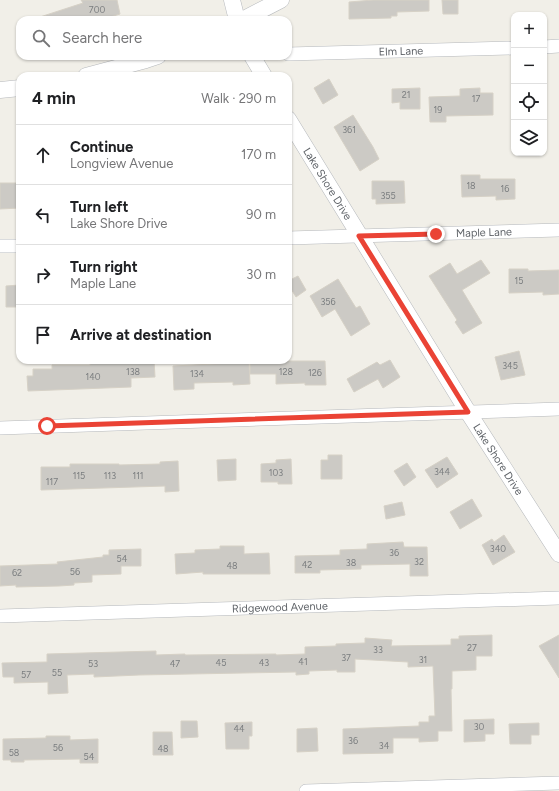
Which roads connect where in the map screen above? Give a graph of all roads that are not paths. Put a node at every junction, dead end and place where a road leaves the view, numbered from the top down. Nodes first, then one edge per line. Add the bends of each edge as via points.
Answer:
1 (232, 0) edge
2 (282, 0) edge
3 (236, 16) edge
4 (250, 16) edge
5 (559, 46) edge
6 (547, 47) edge
7 (511, 48) edge
8 (292, 54) edge
9 (146, 60) edge
10 (254, 60) edge
11 (101, 72) edge
12 (262, 72) edge
13 (16, 88) edge
14 (0, 90) edge
15 (292, 126) edge
16 (559, 230) edge
17 (359, 236) junction
18 (292, 238) edge
19 (0, 246) edge
20 (16, 246) edge
21 (559, 409) edge
22 (468, 412) junction
23 (0, 428) edge
24 (559, 554) edge
25 (559, 598) edge
26 (0, 616) edge
27 (559, 783) edge
28 (306, 791) edge

1 - 3 street
2 - 4 street
5 - 6 street
7 - 8 street, Elm Lane
9 - 11 street
10 - 12 street
13 - 14 street
15 - 17 street, Lake Shore Drive
16 - 17 street, Maple Lane
17 - 18 street, Maple Lane
17 - 22 street, Lake Shore Drive
19 - 20 street
21 - 22 street
22 - 23 street
22 - 24 street, Lake Shore Drive
25 - 26 street, Ridgewood Avenue
27 - 28 street

